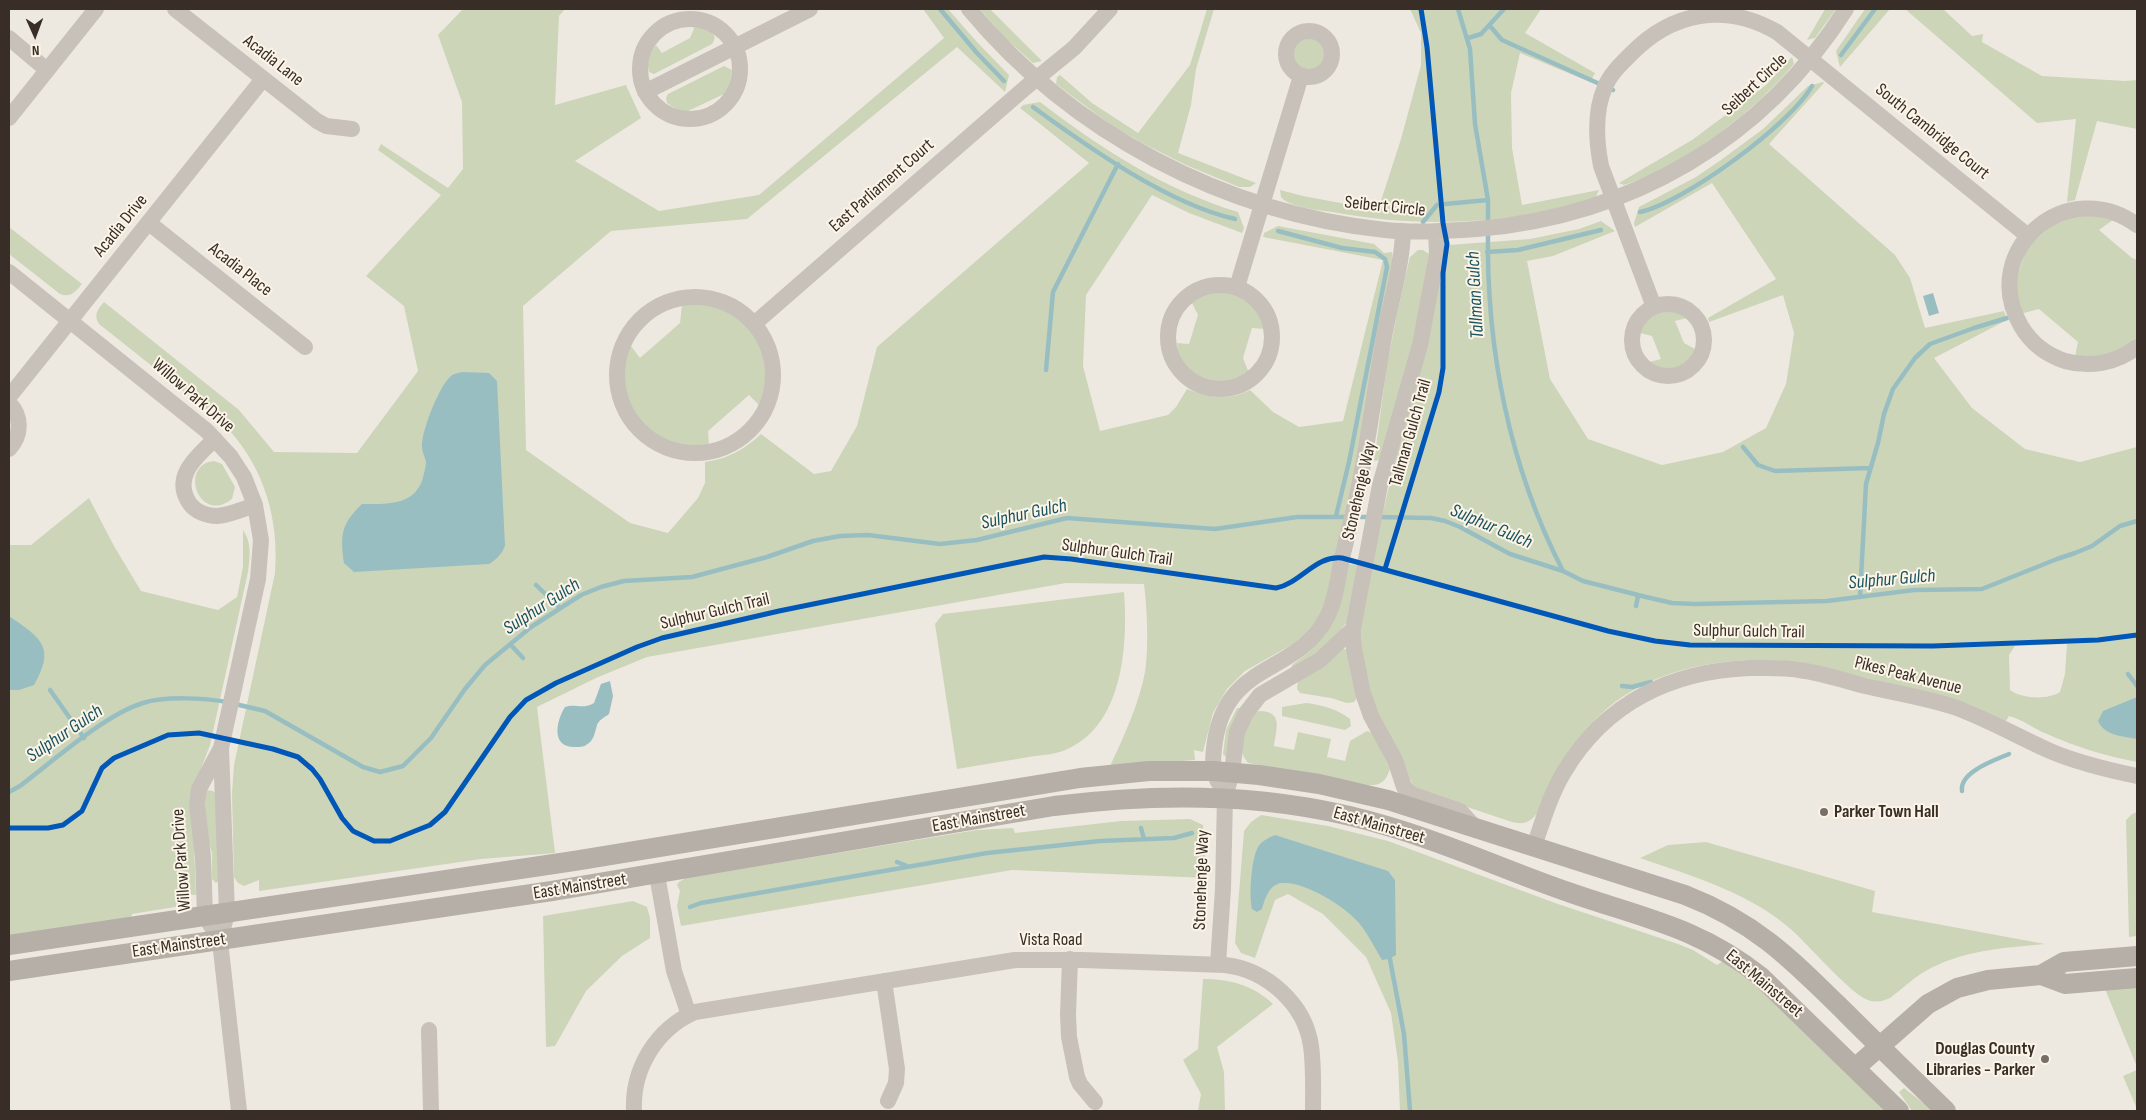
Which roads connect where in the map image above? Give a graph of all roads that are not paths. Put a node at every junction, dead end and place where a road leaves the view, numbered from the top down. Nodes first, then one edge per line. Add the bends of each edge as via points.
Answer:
1 (96, 9) edge
2 (175, 9) edge
3 (810, 9) edge
4 (969, 9) edge
5 (1110, 9) edge
6 (1846, 9) edge
7 (9, 38) edge
8 (735, 47) junction
9 (1811, 58) junction
10 (47, 70) junction
11 (1302, 76) dead end
12 (263, 79) junction
13 (1037, 79) junction
14 (645, 92) junction
15 (9, 118) edge
16 (352, 129) dead end
17 (1614, 200) junction
18 (1262, 204) junction
19 (149, 223) junction
20 (2137, 225) edge
21 (1403, 231) junction
22 (1436, 232) junction
23 (2028, 236) junction
24 (9, 272) edge
25 (1237, 287) junction
26 (1654, 307) junction
27 (70, 321) junction
28 (754, 324) junction
29 (305, 347) dead end
30 (2137, 347) edge
31 (9, 397) edge
32 (9, 403) edge
33 (215, 439) junction
34 (9, 449) edge
35 (254, 505) junction
36 (1353, 629) junction
37 (221, 748) junction
38 (1222, 772) junction
39 (2137, 776) edge
40 (1225, 797) junction
41 (1474, 826) junction
42 (1534, 846) junction
43 (657, 874) junction
44 (227, 913) junction
45 (205, 916) junction
46 (220, 941) junction
47 (9, 945) edge
48 (2137, 956) edge
49 (1070, 959) junction
50 (1218, 964) junction
51 (9, 971) edge
52 (2041, 975) junction
53 (2137, 978) edge
54 (884, 981) junction
55 (689, 1015) junction
56 (429, 1030) dead end
57 (1880, 1046) junction
58 (1855, 1068) junction
59 (888, 1101) dead end
60 (1095, 1102) dead end
61 (239, 1111) edge
62 (431, 1111) edge
63 (634, 1111) edge
64 (1314, 1111) edge
65 (1899, 1111) edge
66 (1946, 1111) edge

1 - 10 street
2 - 12 street, Acadia Lane
3 - 8 street
4 - 13 street, Seibert Circle
5 - 13 street, East Parliament Court via 1084,39
6 - 9 street, Seibert Circle
7 - 10 street
8 - 14 street
8 - 14 street via 740,67 737,87 726,104 708,116 688,119 672,116 659,108
8 - 14 street via 722,30 703,21 682,20 663,27 643,51 640,72
9 - 17 street, Seibert Circle via 1765,106 1727,137 1668,174
9 - 17 street, South Cambridge Court via 1770,27 1730,16 1682,19 1650,36 1614,73 1600,100 1598,153
9 - 23 street, South Cambridge Court
10 - 15 street
11 - 18 street
12 - 16 street, Acadia Lane via 317,121 335,128
12 - 19 street, Acadia Drive
13 - 18 street, Seibert Circle via 1093,122 1154,159
13 - 28 street, East Parliament Court
17 - 22 street, Seibert Circle via 1567,215 1508,226
17 - 26 street, South Cambridge Court
18 - 21 street, Seibert Circle via 1336,223
18 - 25 street
19 - 27 street, Acadia Drive
19 - 29 street, Acadia Place
20 - 23 street via 2113,212 2085,208 2049,218
21 - 22 street, Seibert Circle
21 - 38 street, Stonehenge Way via 1360,483 1332,606 1316,634 1296,652 1244,684 1228,703 1217,729
22 - 36 street, Stonehenge Way via 1436,259 1420,345 1380,485
23 - 30 street via 2014,262 2010,291 2017,320 2035,344 2060,359 2089,364 2118,358
24 - 27 street, Willow Park Drive
25 - 25 street via 1219,285 1193,292 1179,305 1170,321 1168,339 1176,365 1205,387 1223,389 1240,385 1262,369 1270,353 1272,326 1265,309 1253,296
26 - 26 street via 1643,313 1633,330 1635,354 1642,365 1653,372 1671,376 1684,372 1694,365 1703,348 1700,322 1680,306
27 - 31 street, Acadia Drive
27 - 33 street, Willow Park Drive
28 - 28 street via 733,307 699,298 664,304 642,318 626,340 617,365 618,392 634,424 656,443 683,452 711,452 745,435 768,404 773,376 768,348
32 - 34 street via 19,424
33 - 35 street, Willow Park Drive via 238,467
33 - 35 street via 193,461 185,475 183,488 190,503 201,513 218,516
35 - 37 street, Willow Park Drive via 261,563
36 - 38 street, Stonehenge Way via 1320,660 1254,702 1237,732
36 - 41 street via 1363,694 1395,760 1404,787 1411,794 1460,811
37 - 44 street, Willow Park Drive
37 - 45 street, Willow Park Drive via 198,795
38 - 40 street, Stonehenge Way
38 - 41 main road, East Mainstreet via 1291,779 1346,790
38 - 44 main road, East Mainstreet via 1149,771 1080,778 583,860
39 - 42 street, Pikes Peak Avenue via 2053,752 1955,707 1798,669 1721,670 1666,683 1610,717 1575,754 1562,774
40 - 43 main road, East Mainstreet via 1126,798 1054,806
40 - 50 street, Stonehenge Way
40 - 58 main road, East Mainstreet via 1310,808 1388,826 1698,936 1760,976
41 - 42 main road, East Mainstreet
42 - 57 main road, East Mainstreet via 1685,895 1735,917 1806,973
43 - 46 main road, East Mainstreet
43 - 55 street via 674,971
44 - 45 main road, East Mainstreet
44 - 46 street, Willow Park Drive
45 - 46 street, Willow Park Drive
45 - 47 main road, East Mainstreet
46 - 51 main road, East Mainstreet
46 - 61 street, Willow Park Drive
48 - 52 main road via 2064,962
49 - 50 street, Vista Road
49 - 54 street, Vista Road via 999,961
49 - 60 street via 1069,1037 1077,1077
50 - 64 street, Vista Road via 1243,968 1273,984 1299,1014 1311,1046
52 - 53 main road via 2065,984
52 - 57 main road via 1988,980 1951,990 1928,1004
54 - 55 street, Vista Road
54 - 59 street via 897,1069 896,1083
55 - 63 street via 662,1035 643,1063 635,1087
56 - 62 street
57 - 58 main road
57 - 66 main road, East Mainstreet
58 - 65 main road, East Mainstreet

